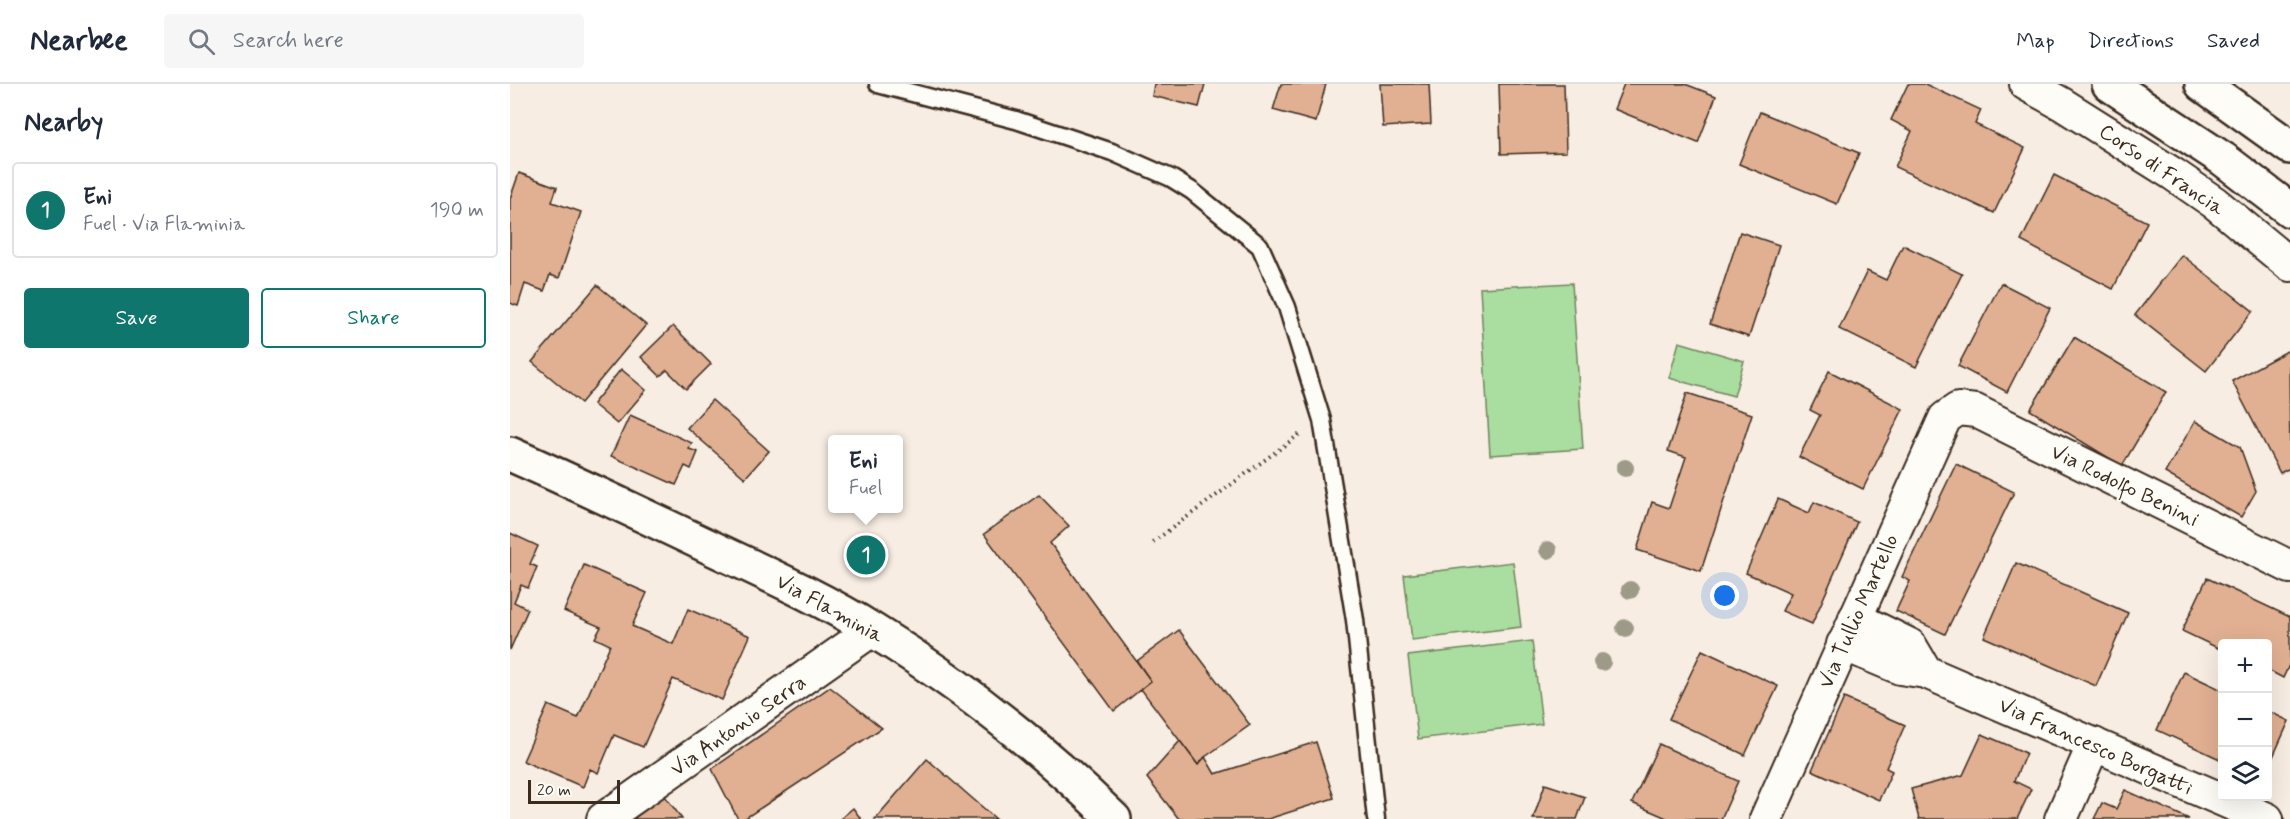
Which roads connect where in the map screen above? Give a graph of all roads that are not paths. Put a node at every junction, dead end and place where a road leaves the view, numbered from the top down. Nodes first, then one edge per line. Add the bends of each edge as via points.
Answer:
1 (878, 84) edge
2 (2026, 84) edge
3 (2109, 84) edge
4 (2202, 84) edge
5 (2290, 147) edge
6 (2290, 210) edge
7 (2290, 265) edge
8 (1958, 409) joint
9 (510, 454) edge
10 (2290, 567) edge
11 (872, 630) junction
12 (1849, 631) junction
13 (2094, 744) junction
14 (2223, 811) edge
15 (603, 819) edge
16 (1114, 819) edge
17 (1376, 819) edge
18 (1766, 819) edge
19 (2061, 819) edge
20 (2267, 819) edge

1 - 17 lane via 1016,120 1112,152 1171,178 1214,207 1260,246 1287,307 1322,420 1355,620
2 - 7 street, Corso di Francia via 2173,174
3 - 6 street, Corso di Francia via 2223,159
4 - 5 street
8 - 10 street, Via Rodolfo Benini via 1977,411
8 - 12 street, Via Tullio Martello via 1945,418
9 - 11 street, Via Flaminia via 792,586
11 - 15 street, Via Antonio Serra
11 - 16 street, Via Flaminia via 989,711
12 - 13 street, Via Francesco Borgatti via 1910,645 1926,672
12 - 18 street, Via Tullio Martello
13 - 14 street, Via Francesco Borgatti
13 - 19 street
14 - 20 street, Via Francesco Borgatti

